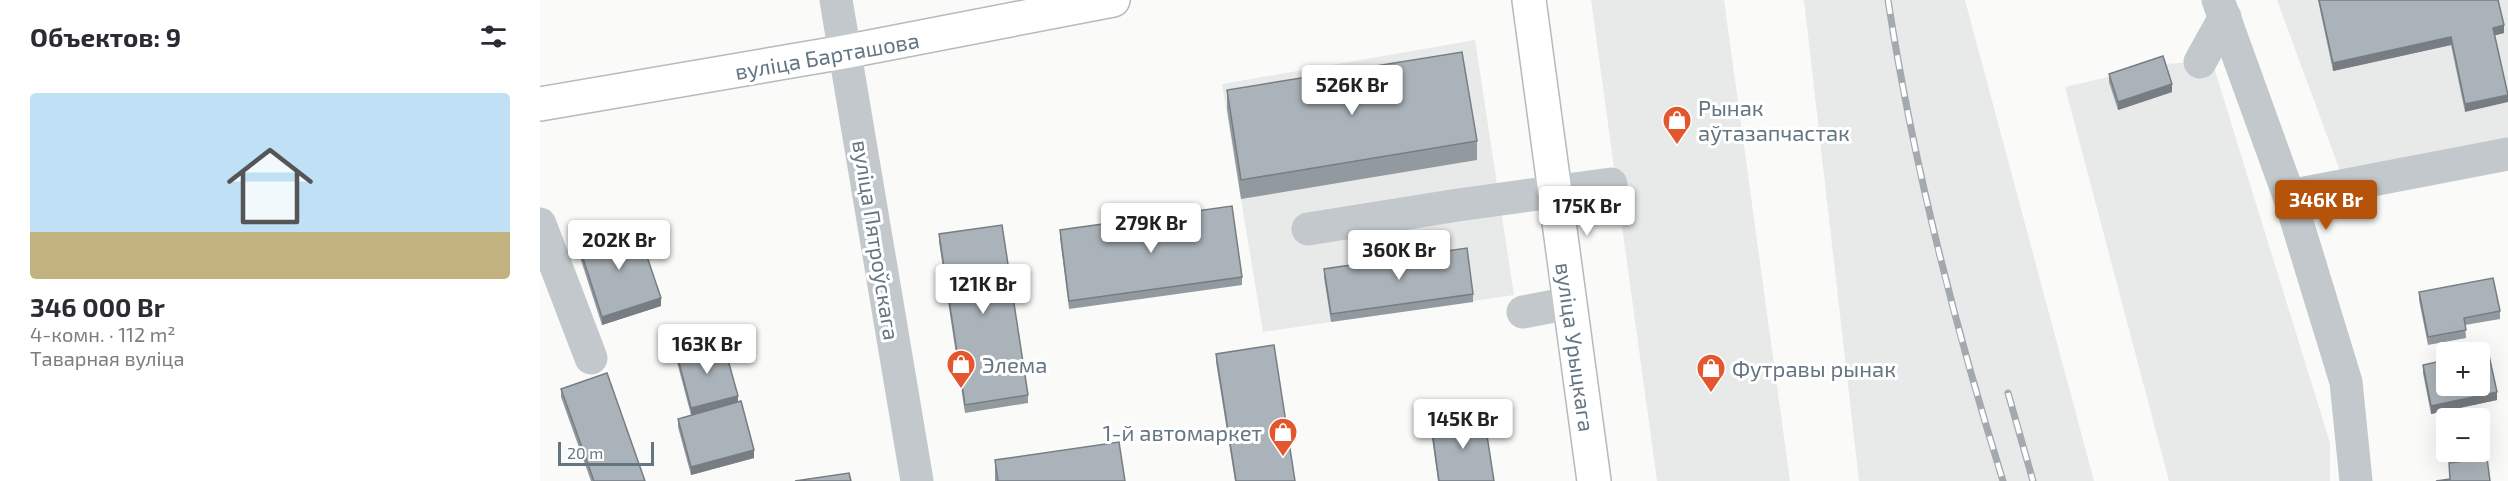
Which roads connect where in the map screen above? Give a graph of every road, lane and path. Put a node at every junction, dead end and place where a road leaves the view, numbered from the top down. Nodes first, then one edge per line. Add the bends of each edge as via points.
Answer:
1 (836, 0) edge
2 (1113, 0) edge
3 (1529, 0) edge
4 (2221, 9) edge
5 (844, 52) junction
6 (2200, 62) dead end
7 (540, 105) edge
8 (2508, 153) edge
9 (1611, 184) dead end
10 (1556, 193) junction
11 (2289, 196) junction
12 (540, 224) edge
13 (1308, 229) dead end
14 (1570, 303) junction
15 (1523, 312) dead end
16 (591, 358) dead end
17 (917, 481) edge
18 (1594, 481) edge
19 (2356, 481) edge

1 - 5 street, вуліца Пятроўскага
2 - 5 main road, вуліца Барташова
3 - 10 main road, вуліца Урыцкага
4 - 6 street
4 - 11 street
5 - 7 main road, вуліца Барташова
5 - 17 street, вуліца Пятроўскага
8 - 11 street
9 - 10 street
10 - 13 street
10 - 14 main road, вуліца Урыцкага
11 - 19 street via 2346,382
12 - 16 street
14 - 15 street
14 - 18 main road, вуліца Урыцкага

